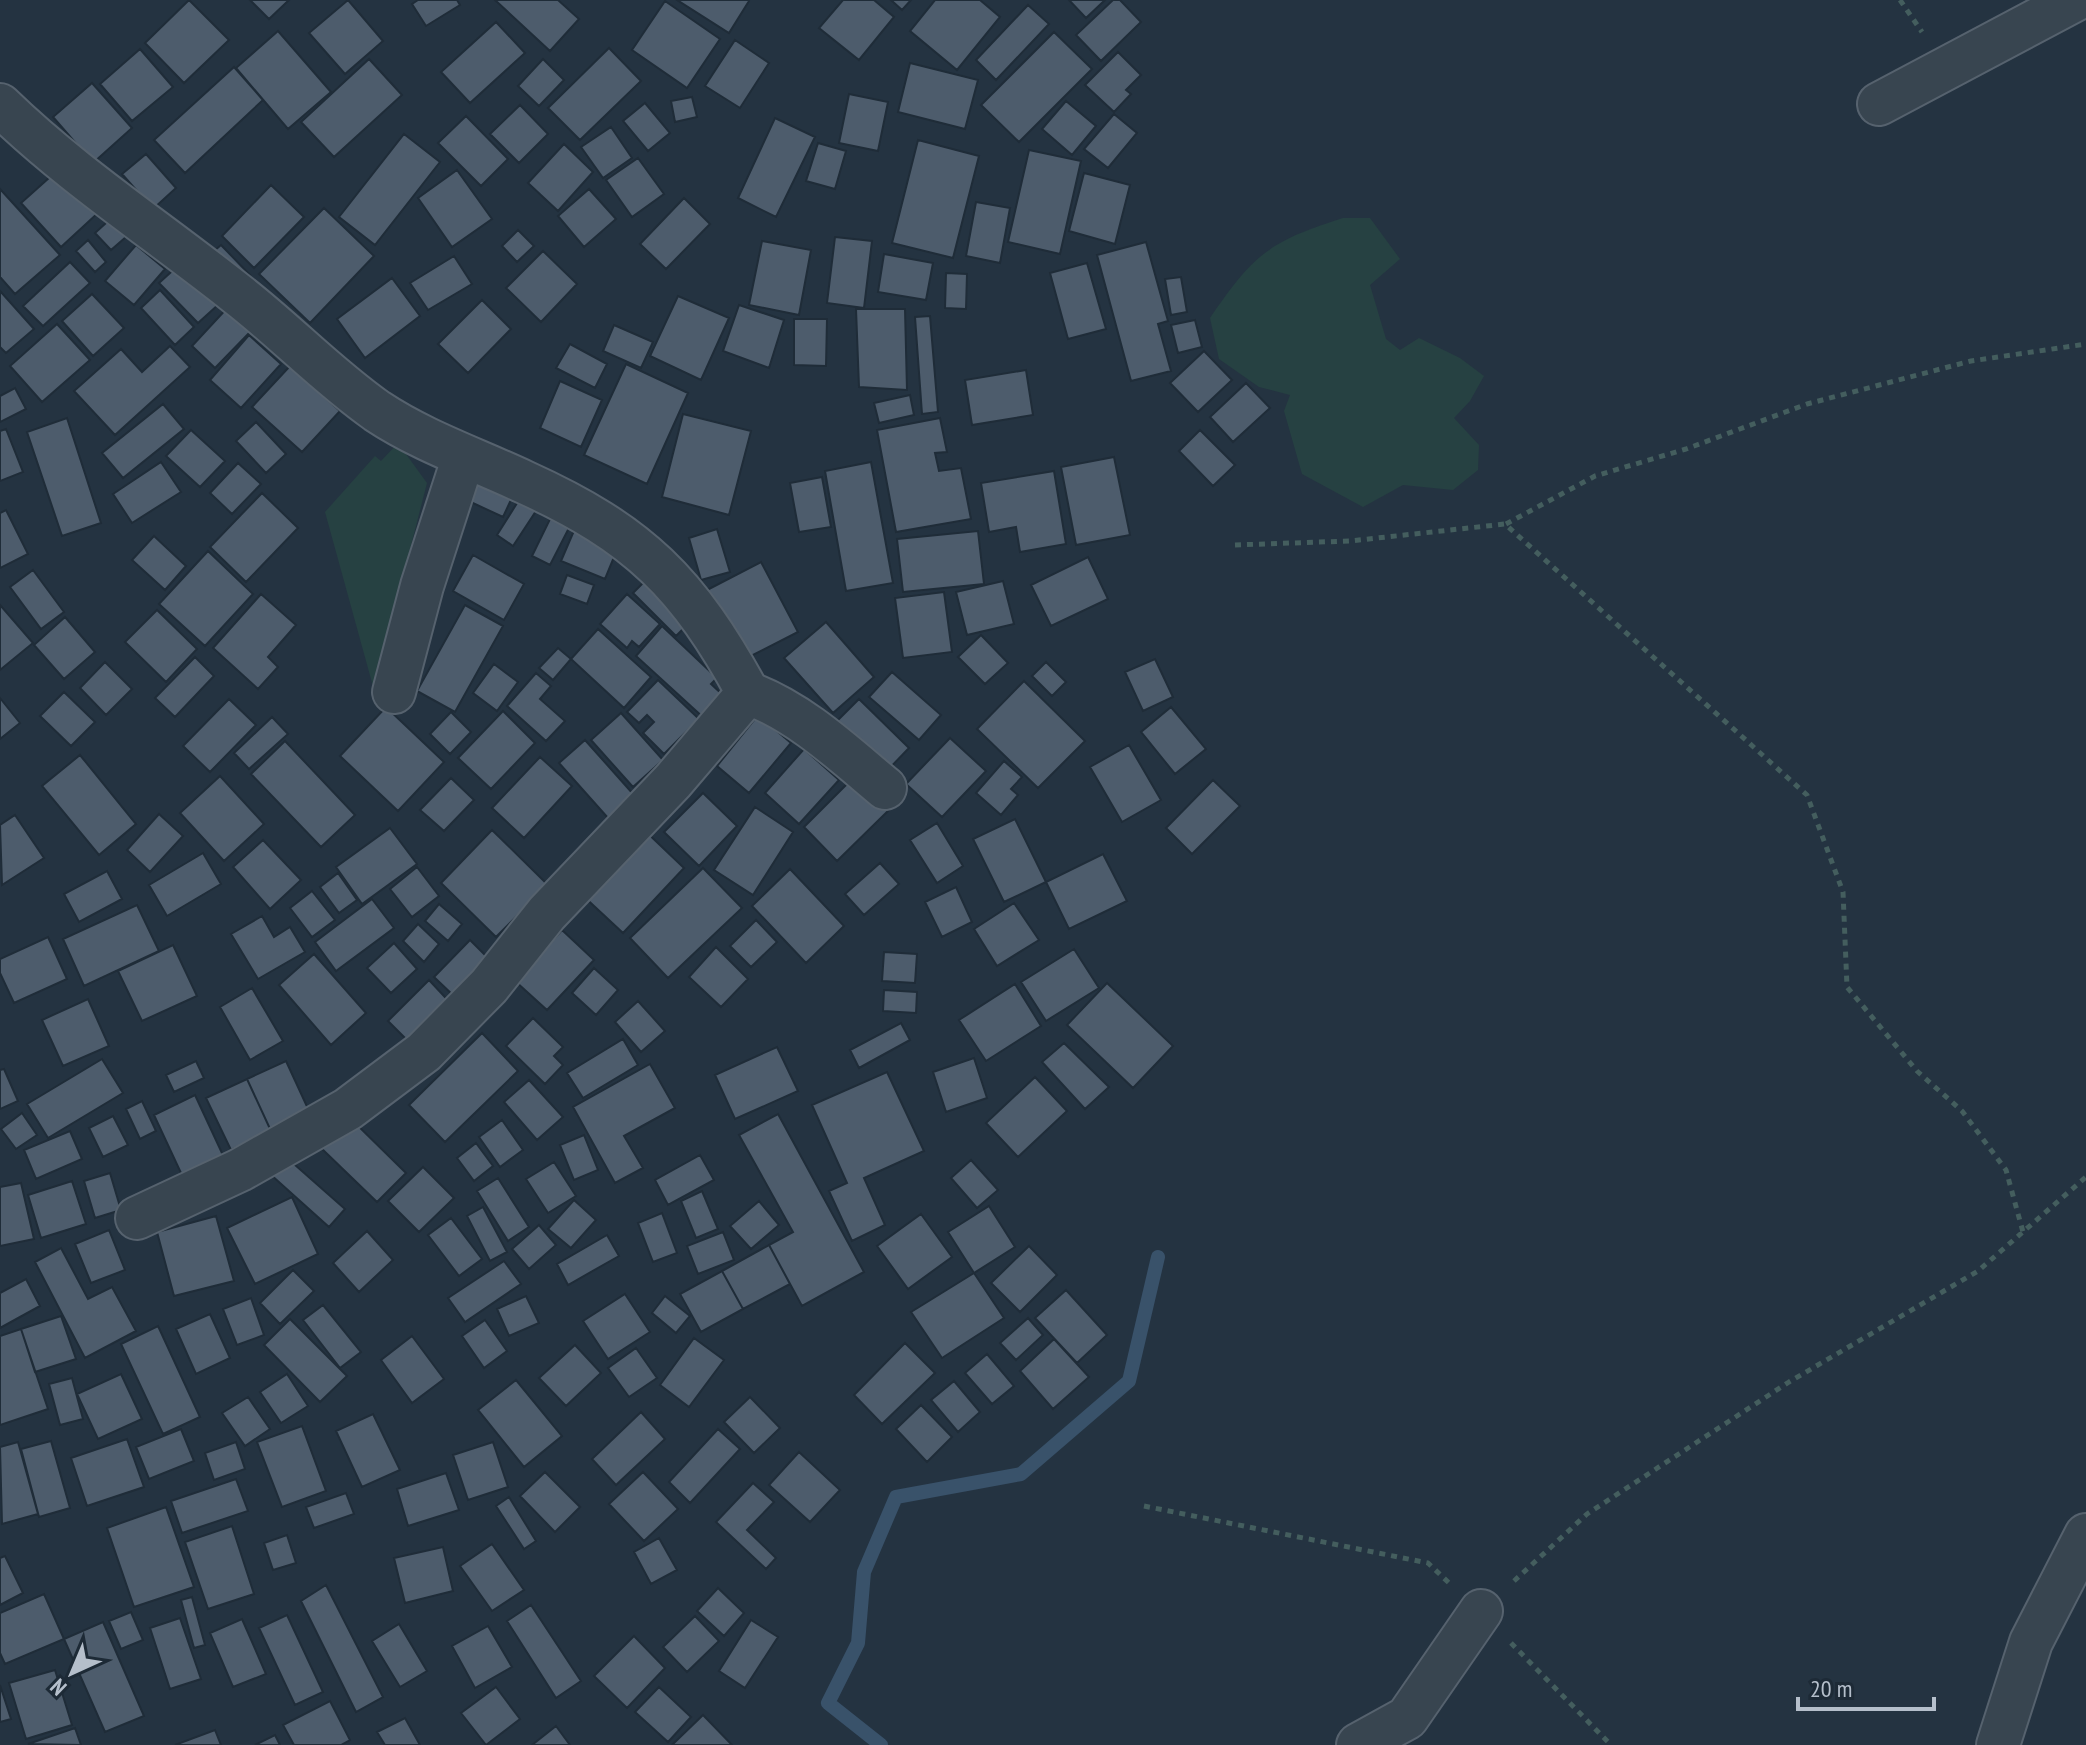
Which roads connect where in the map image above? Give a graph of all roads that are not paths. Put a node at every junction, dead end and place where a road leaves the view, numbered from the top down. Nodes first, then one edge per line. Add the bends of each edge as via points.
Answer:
1 (2075, 0) edge
2 (1879, 104) dead end
3 (0, 105) edge
4 (464, 456) junction
5 (394, 692) dead end
6 (748, 693) junction
7 (885, 788) dead end
8 (137, 1218) dead end
9 (2086, 1535) edge
10 (1481, 1611) road end
11 (1358, 1745) edge
12 (1998, 1745) edge

1 - 2 street
3 - 4 street via 367,403
4 - 5 street
4 - 6 street via 598,520 652,559 705,620
6 - 7 street via 813,730
6 - 8 street via 547,913 489,986 424,1052 348,1109 240,1170
9 - 12 street via 2031,1642
10 - 11 street via 1407,1718

